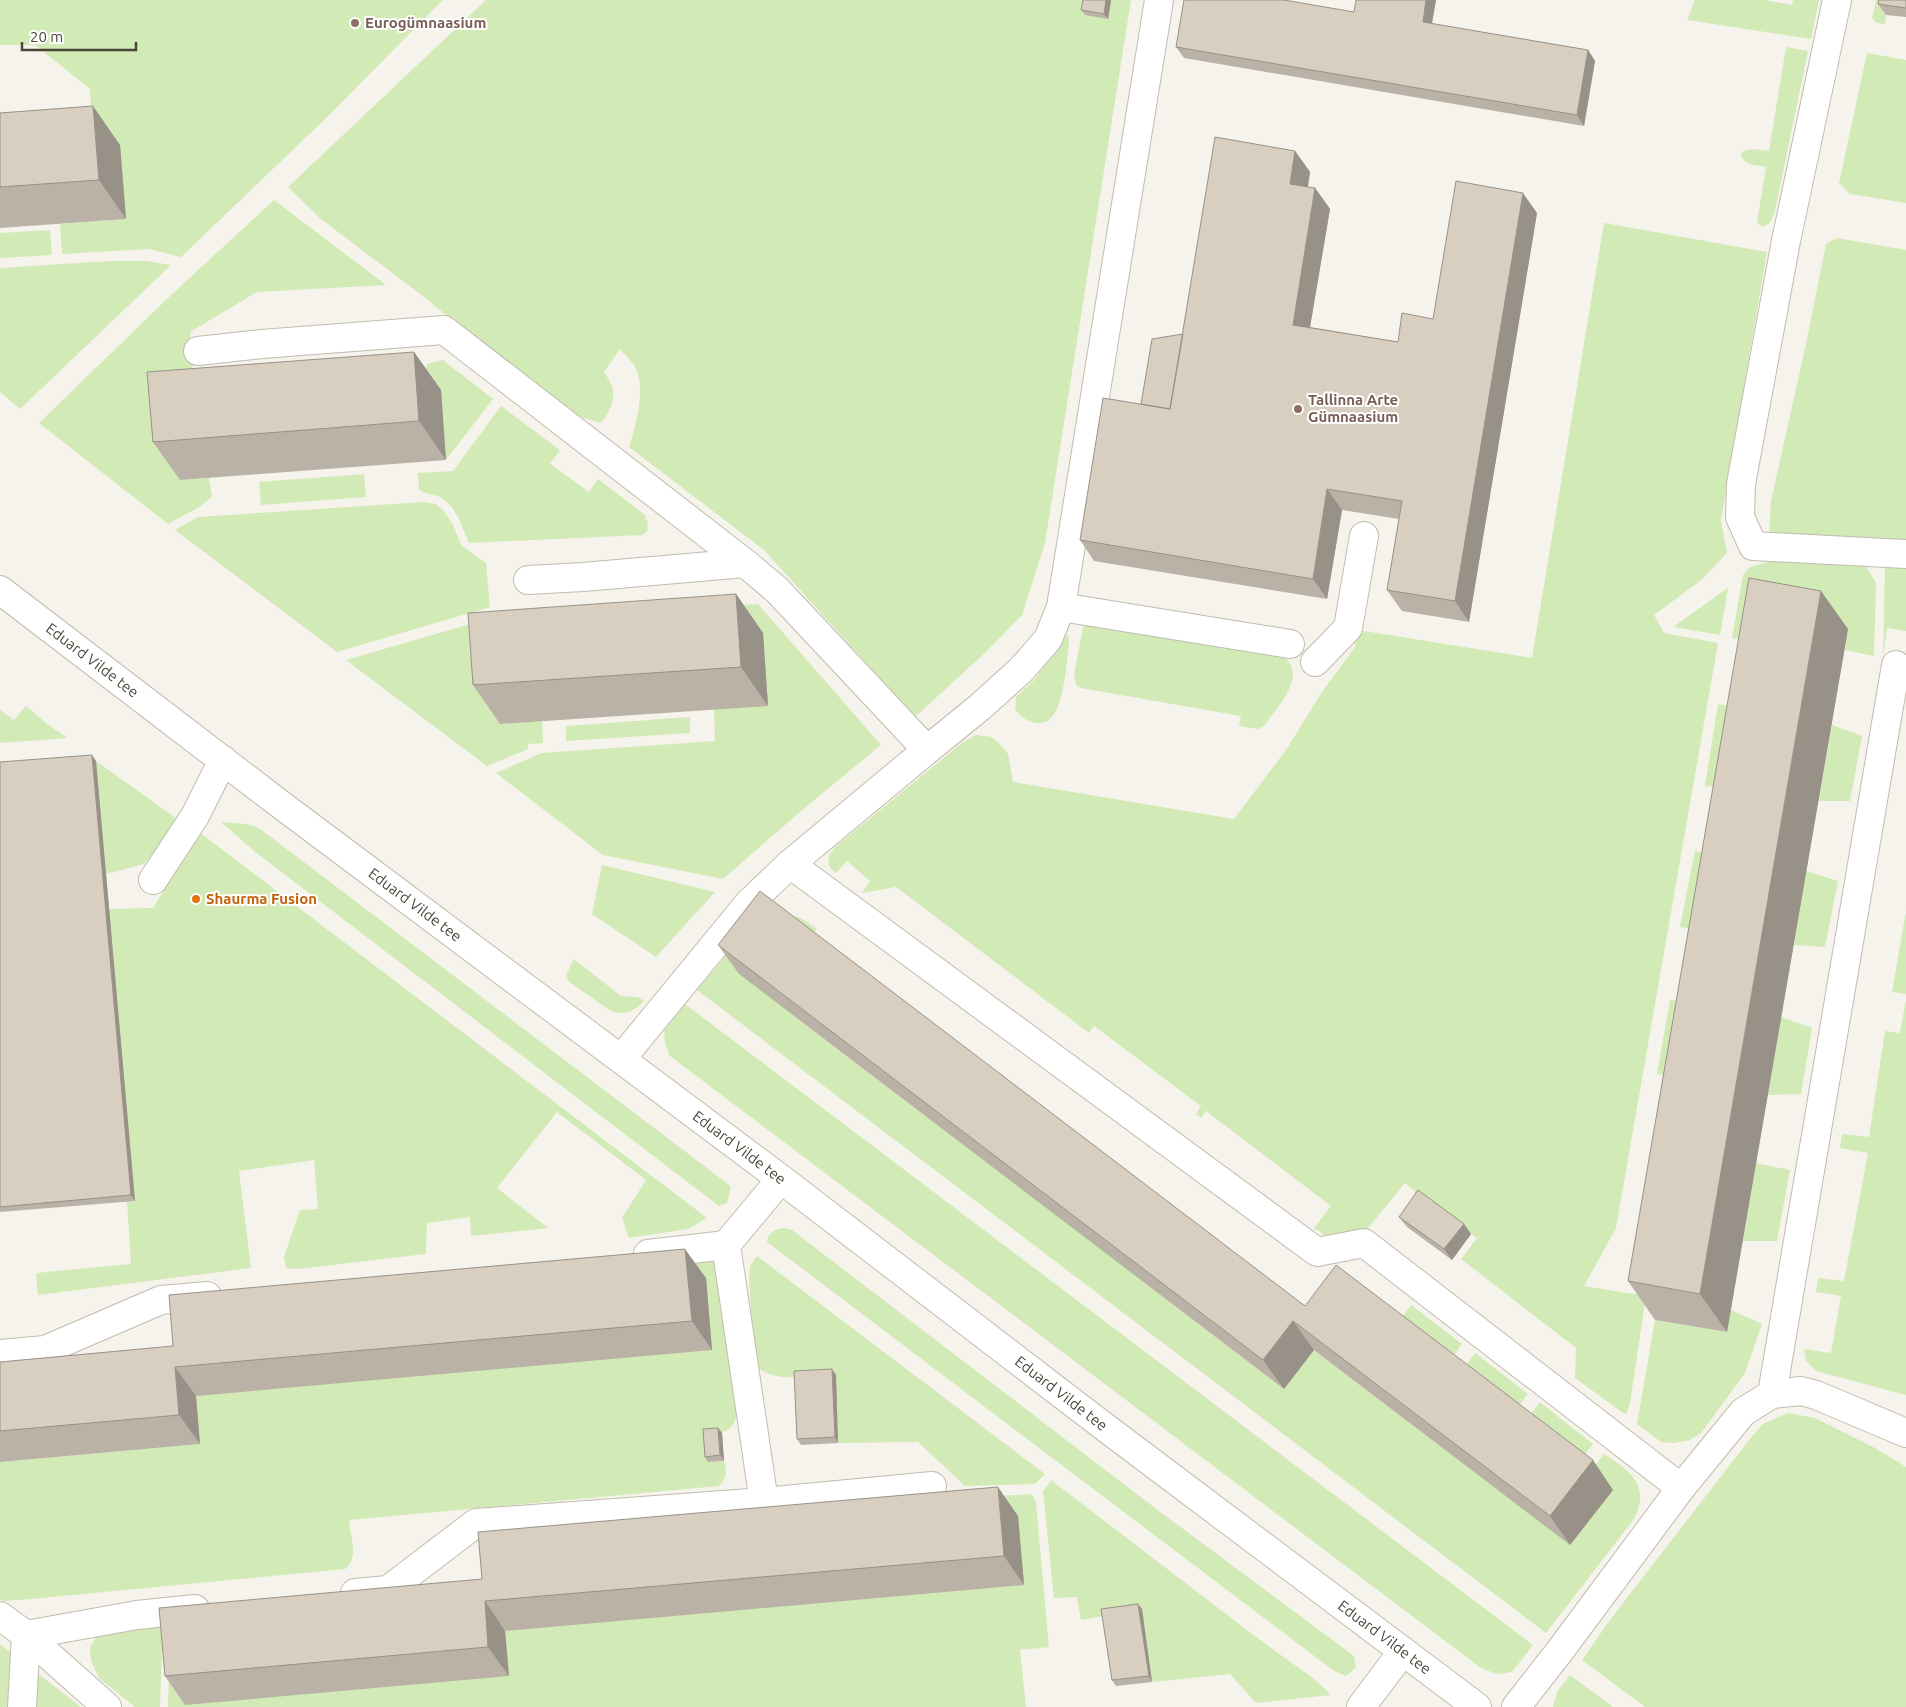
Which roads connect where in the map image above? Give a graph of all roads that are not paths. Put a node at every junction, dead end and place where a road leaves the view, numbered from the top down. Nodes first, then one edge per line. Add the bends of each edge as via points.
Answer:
1 (1159, 0) edge
2 (1837, 0) edge
3 (198, 351) dead end
4 (1364, 536) dead end
5 (1906, 554) edge
6 (745, 562) junction
7 (528, 580) dead end
8 (0, 590) edge
9 (1061, 607) junction
10 (1290, 644) dead end
11 (1315, 662) dead end
12 (1896, 665) dead end
13 (927, 750) junction
14 (223, 760) junction
15 (790, 864) junction
16 (153, 880) dead end
17 (621, 1059) junction
18 (781, 1179) junction
19 (726, 1245) junction
20 (622, 1256) edge
21 (229, 1293) edge
22 (0, 1354) edge
23 (1772, 1394) junction
24 (1906, 1433) edge
25 (932, 1486) dead end
26 (1681, 1488) junction
27 (764, 1502) junction
28 (330, 1595) edge
29 (216, 1607) edge
30 (0, 1616) edge
31 (26, 1635) junction
32 (1403, 1651) junction
33 (22, 1707) edge
34 (107, 1707) edge
35 (1361, 1707) edge
36 (1477, 1707) edge
37 (1516, 1707) edge

1 - 9 street
2 - 5 street via 1740,484 1740,517 1753,546
3 - 6 street via 444,330
4 - 11 street via 1348,628
6 - 7 street
6 - 13 street via 777,590
8 - 14 street, Eduard Vilde tee
9 - 10 street
9 - 13 street via 1048,639 1021,670
12 - 23 street
13 - 15 street
14 - 16 street via 195,816
14 - 17 street, Eduard Vilde tee
15 - 17 street via 749,903
15 - 26 street via 1317,1252 1364,1243
17 - 18 street, Eduard Vilde tee
18 - 19 street
18 - 32 street, Eduard Vilde tee
19 - 20 street
19 - 27 street
21 - 22 street via 161,1300 45,1350
23 - 24 street via 1802,1391 1816,1394
23 - 26 street via 1743,1412
25 - 27 street
26 - 37 street
27 - 28 street via 476,1523 388,1590
29 - 31 street via 168,1611
30 - 31 street
31 - 33 street
31 - 34 street
32 - 35 street
32 - 36 street, Eduard Vilde tee

